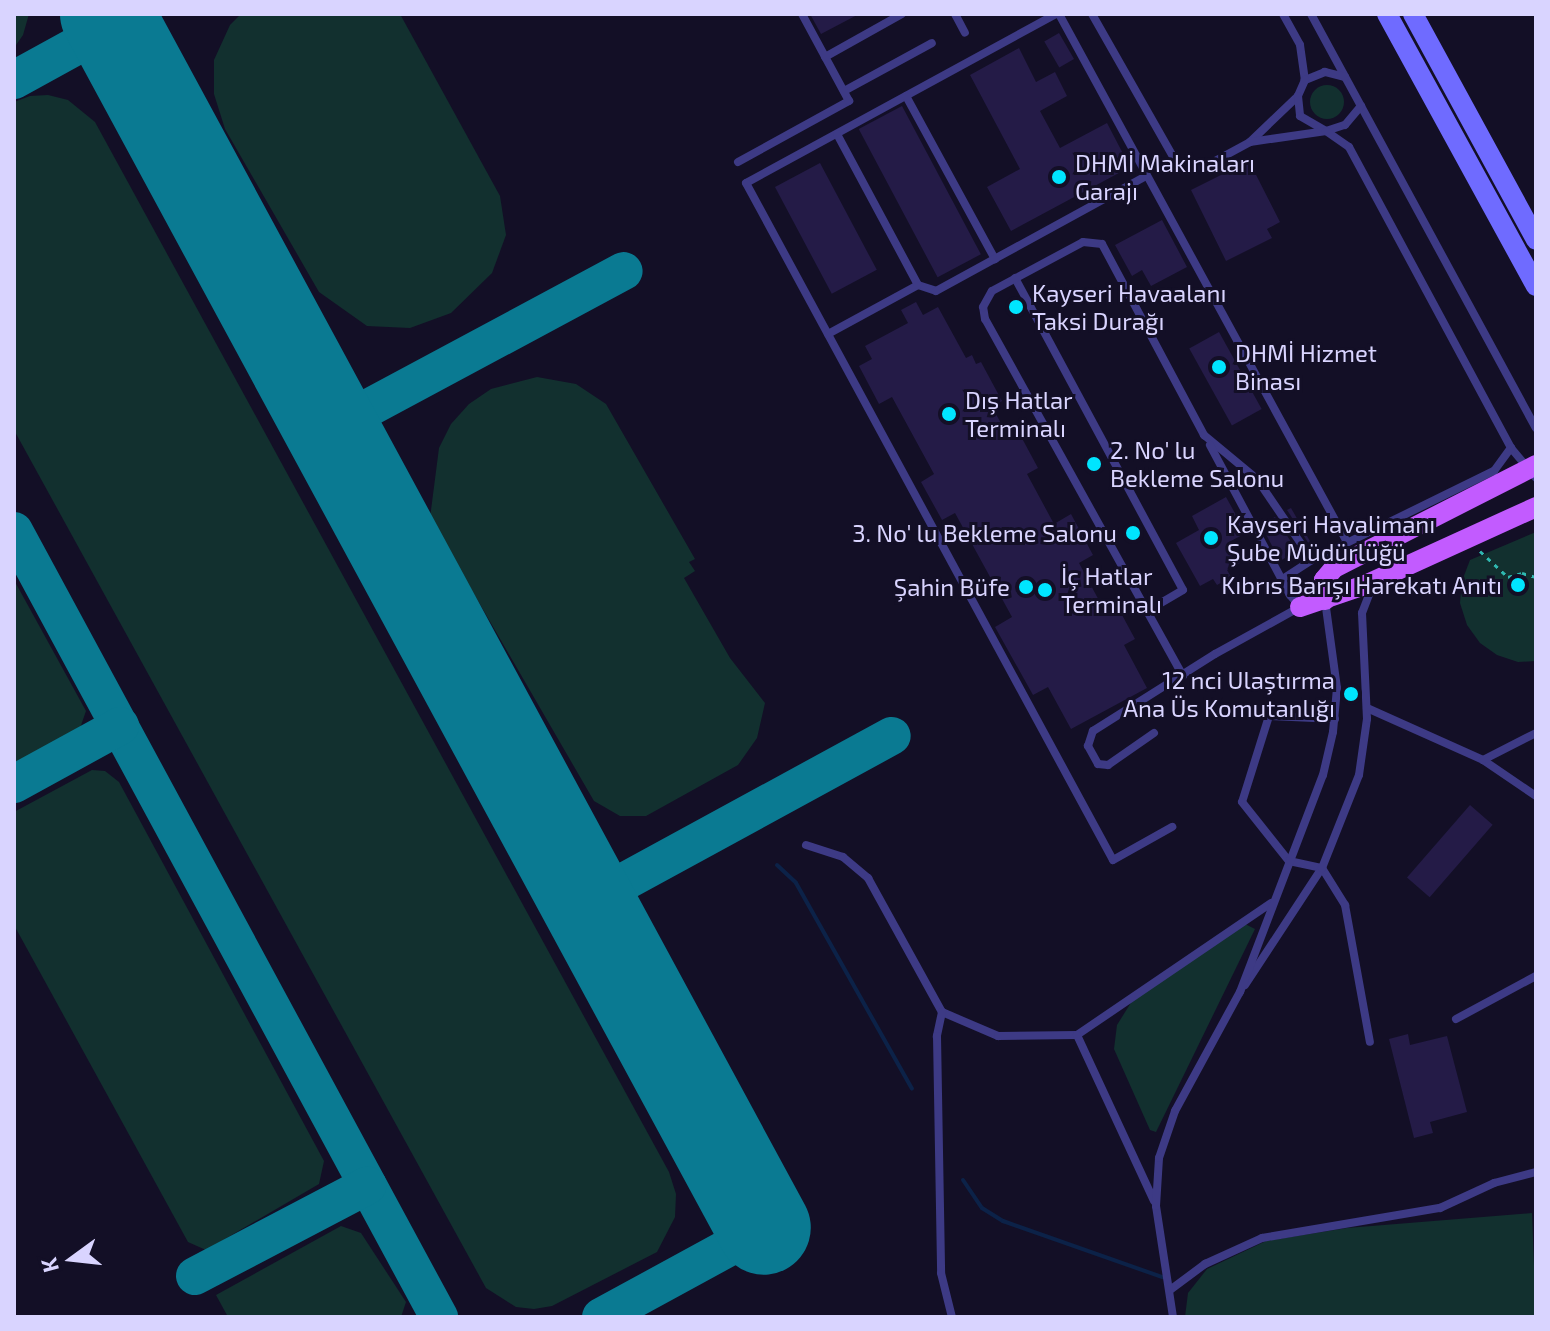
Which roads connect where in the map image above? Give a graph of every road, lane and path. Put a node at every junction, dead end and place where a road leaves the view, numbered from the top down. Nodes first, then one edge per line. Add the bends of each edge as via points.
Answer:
1 (802, 14) edge
2 (902, 14) edge
3 (955, 14) edge
4 (1057, 14) edge
5 (1092, 14) edge
6 (1283, 14) edge
7 (1311, 14) edge
8 (1387, 14) edge
9 (1413, 14) edge
10 (965, 33) dead end
11 (932, 43) dead end
12 (825, 57) junction
13 (1345, 77) junction
14 (1305, 80) junction
15 (844, 91) junction
16 (906, 96) junction
17 (1298, 96) junction
18 (1361, 106) junction
19 (1326, 131) junction
20 (837, 134) junction
21 (1250, 142) junction
22 (738, 162) dead end
23 (1146, 176) junction
24 (1536, 240) edge
25 (995, 259) junction
26 (1015, 278) junction
27 (918, 285) junction
28 (1536, 286) edge
29 (828, 334) junction
30 (1536, 428) edge
31 (1204, 435) junction
32 (1511, 448) junction
33 (1534, 471) edge
34 (1536, 507) edge
35 (1466, 539) junction
36 (1347, 542) junction
37 (1312, 560) junction
38 (1536, 577) edge
39 (1284, 578) junction
40 (1374, 581) junction
41 (1325, 600) junction
42 (1300, 607) junction
43 (1147, 611) junction
44 (1183, 676) junction
45 (1367, 708) junction
46 (1335, 719) junction
47 (1154, 733) dead end
48 (1536, 733) edge
49 (1483, 760) junction
50 (1536, 796) edge
51 (1172, 827) dead end
52 (806, 845) dead end
53 (1289, 861) junction
54 (1322, 868) junction
55 (1272, 903) junction
56 (1536, 976) edge
57 (1240, 992) junction
58 (942, 1012) junction
59 (1456, 1019) dead end
60 (1077, 1035) junction
61 (1370, 1042) dead end
62 (1536, 1172) edge
63 (1156, 1206) junction
64 (1170, 1290) junction
65 (952, 1317) edge
66 (1173, 1317) edge

1 - 12 lane
2 - 12 lane
3 - 10 lane
4 - 16 lane
4 - 23 lane
5 - 21 lane via 1176,162 1204,167
6 - 14 lane via 1300,45
7 - 13 lane
8 - 28 main road
9 - 24 main road
11 - 15 lane
12 - 15 lane
13 - 14 lane via 1325,72
13 - 18 lane
14 - 17 lane
15 - 22 lane via 849,101
16 - 20 lane
16 - 25 lane
17 - 19 lane via 1300,116
17 - 21 lane
18 - 19 lane via 1345,125
18 - 30 lane
19 - 21 lane
19 - 32 lane via 1349,147
20 - 27 lane
20 - 29 lane via 746,183
23 - 25 lane
23 - 36 lane
25 - 27 lane via 936,291
26 - 31 lane via 1083,242 1102,244
26 - 43 lane via 988,295 985,319
26 - 43 lane via 1183,590
27 - 29 lane
29 - 51 lane via 1113,860
31 - 37 lane via 1257,479
31 - 39 lane
32 - 33 lane
32 - 36 lane via 1494,471
33 - 41 main road via 1334,568 1324,580
34 - 35 main road
35 - 38 path via 1508,577
35 - 40 main road
36 - 37 lane
37 - 39 lane
39 - 42 lane
40 - 41 main road
40 - 45 lane via 1362,613
41 - 42 main road
41 - 46 lane via 1336,667
42 - 44 lane
43 - 44 lane
44 - 47 lane via 1093,731 1088,746 1098,764 1108,765
45 - 49 lane
45 - 54 lane via 1359,775
46 - 53 lane via 1323,775
46 - 53 lane via 1269,716 1242,802
48 - 49 lane
49 - 50 lane
52 - 58 lane via 843,857 868,878
53 - 54 lane
53 - 55 lane
54 - 57 lane
54 - 61 lane via 1345,905
55 - 57 lane
55 - 60 lane
56 - 59 lane
57 - 63 lane via 1168,1127
58 - 60 lane via 998,1036
58 - 65 lane via 937,1036 941,1273
60 - 63 lane
62 - 64 lane via 1494,1183 1440,1208 1262,1238 1215,1258
63 - 64 lane
64 - 66 lane

